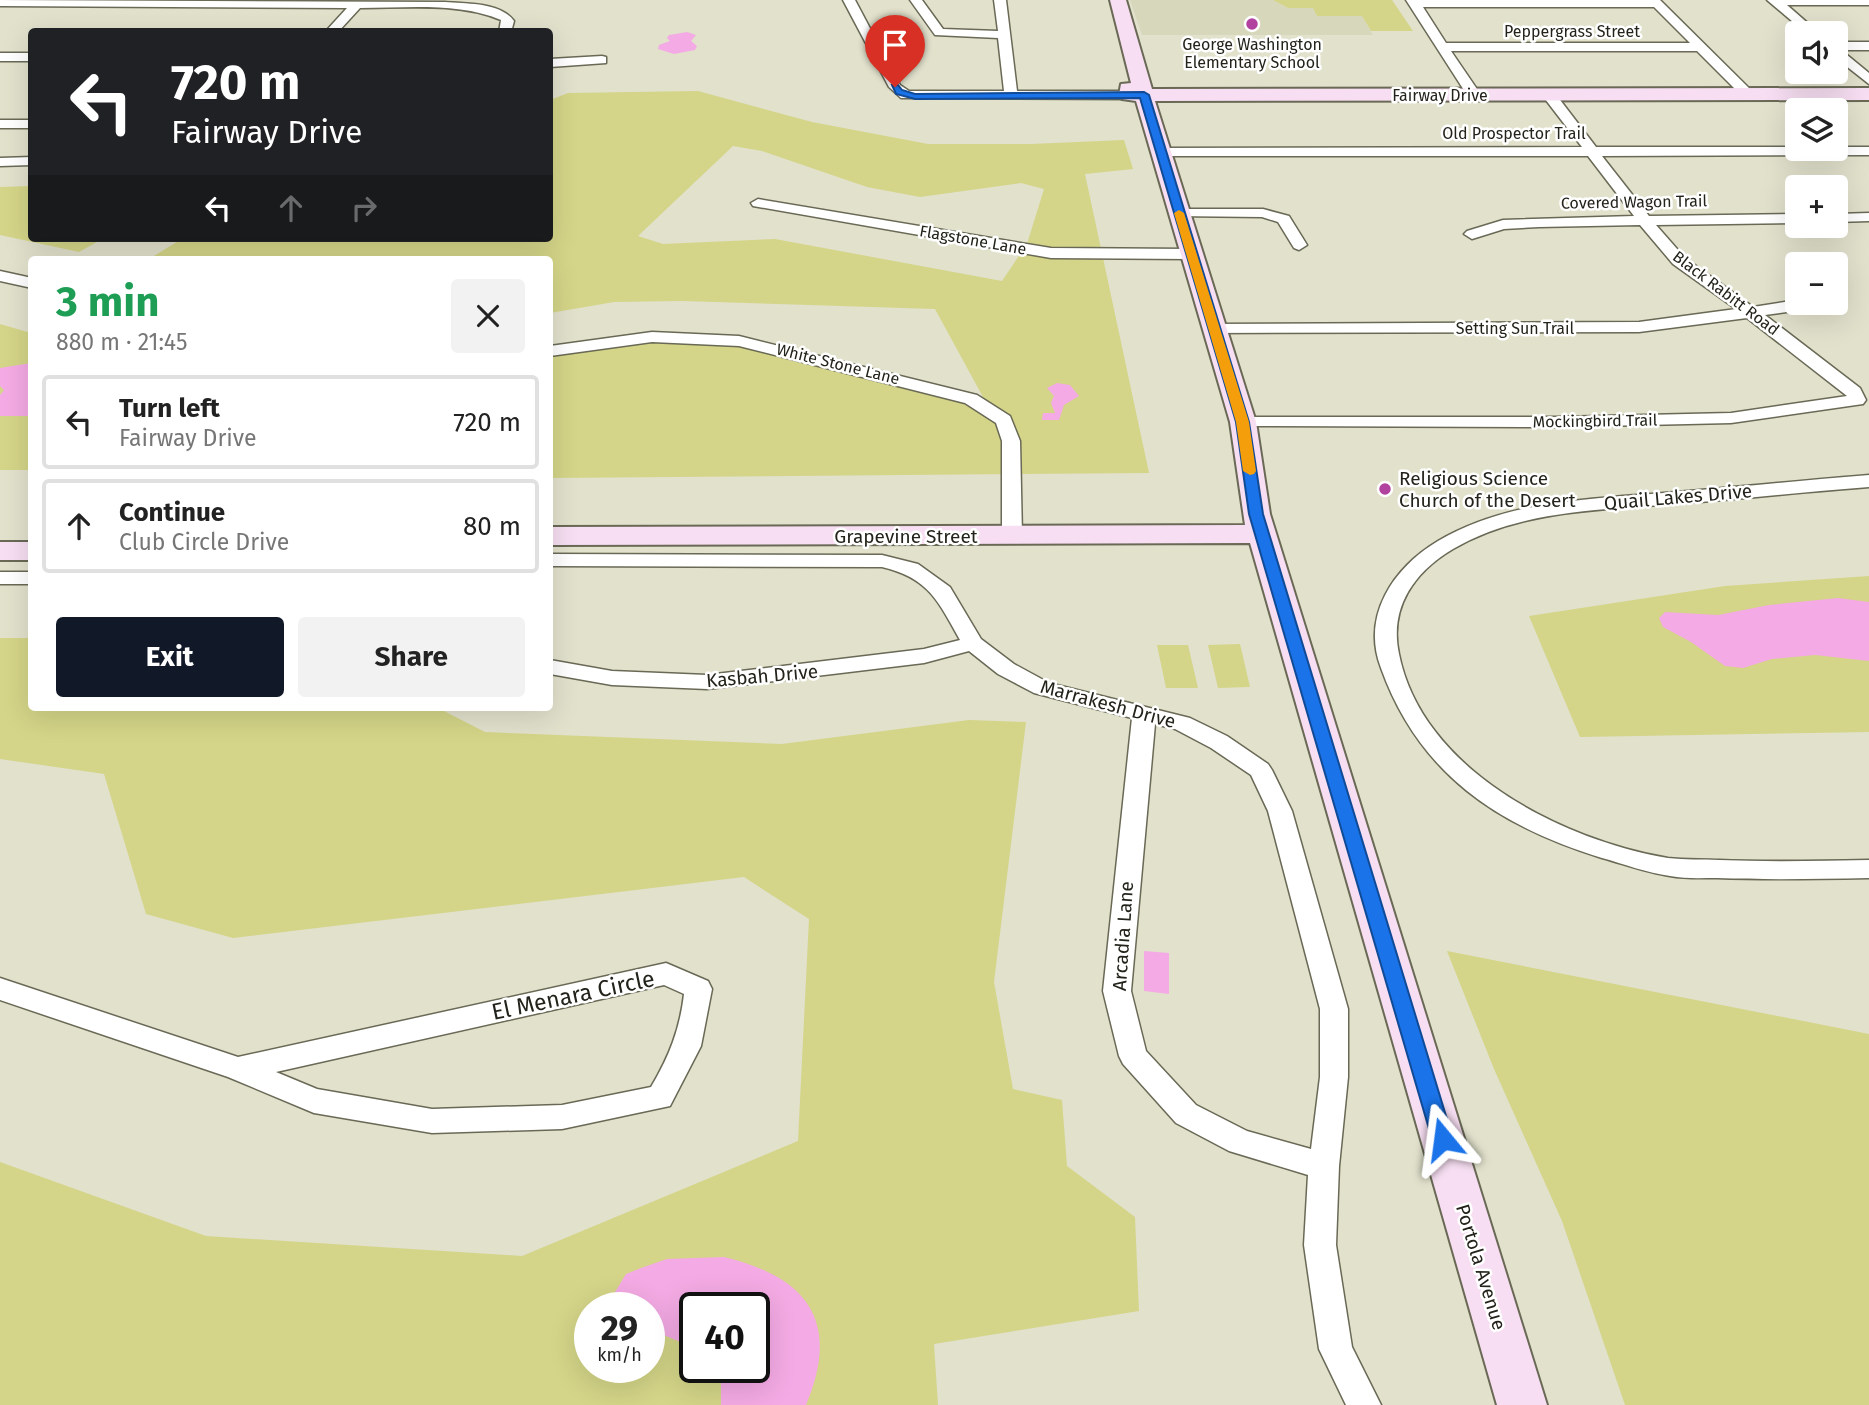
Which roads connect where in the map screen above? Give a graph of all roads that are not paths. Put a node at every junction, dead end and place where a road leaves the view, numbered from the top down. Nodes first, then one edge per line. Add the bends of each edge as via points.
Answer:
1 (499, 0) edge
2 (849, 0) edge
3 (916, 0) edge
4 (1000, 0) edge
5 (1105, 0) edge
6 (1118, 0) edge
7 (360, 1) edge
8 (1774, 1) edge
9 (1413, 2) edge
10 (1655, 2) edge
11 (1869, 2) edge
12 (0, 3) edge
13 (485, 9) junction
14 (1798, 21) edge
15 (335, 28) edge
16 (506, 28) edge
17 (1004, 35) junction
18 (1848, 46) edge
19 (1869, 46) edge
20 (1443, 47) junction
21 (1700, 47) junction
22 (0, 57) edge
23 (28, 57) edge
24 (603, 60) dead end
25 (1848, 62) edge
26 (553, 63) edge
27 (1869, 80) edge
28 (1869, 94) edge
29 (1011, 95) junction
30 (1137, 95) junction
31 (1474, 95) junction
32 (1549, 95) junction
33 (1749, 95) junction
34 (0, 124) edge
35 (28, 124) edge
36 (1592, 151) junction
37 (1869, 151) edge
38 (1159, 152) junction
39 (28, 161) edge
40 (0, 162) edge
41 (758, 203) dead end
42 (1179, 213) junction
43 (1869, 217) edge
44 (1785, 218) edge
45 (1848, 218) edge
46 (1645, 219) junction
47 (1472, 234) dead end
48 (1300, 245) dead end
49 (1190, 254) junction
50 (0, 276) edge
51 (28, 282) edge
52 (1785, 307) edge
53 (1749, 311) junction
54 (1213, 329) junction
55 (1791, 342) joint
56 (553, 351) edge
57 (1242, 422) junction
58 (1869, 481) edge
59 (1262, 534) junction
60 (553, 536) edge
61 (1012, 536) junction
62 (0, 551) edge
63 (28, 551) edge
64 (553, 560) edge
65 (973, 643) junction
66 (553, 667) edge
67 (1144, 714) junction
68 (1869, 869) edge
69 (0, 989) edge
70 (238, 1069) junction
71 (1324, 1166) junction
72 (1364, 1405) edge
73 (1522, 1405) edge

1 - 13 street
2 - 29 street, Fairway Drive via 899,92 915,96
3 - 17 street via 939,32
4 - 17 street
5 - 30 street, Portola Avenue
6 - 30 street, Portola Avenue
7 - 12 street
7 - 13 street
7 - 15 street
8 - 11 street
8 - 14 street
9 - 10 street
9 - 20 street
10 - 21 street
13 - 16 street via 505,17
17 - 29 street
18 - 19 street
20 - 21 street, Peppergrass Street
20 - 31 street
21 - 33 street
22 - 23 street
24 - 26 street
25 - 27 street
28 - 33 street, Fairway Drive
29 - 30 street, Fairway Drive
30 - 31 street, Fairway Drive
30 - 38 street, Portola Avenue
31 - 32 street, Fairway Drive
32 - 33 street, Fairway Drive
32 - 36 street, Black Rabitt Road
34 - 35 street
36 - 37 street, Old Prospector Trail
36 - 38 street, Old Prospector Trail
36 - 46 street, Black Rabitt Road
38 - 42 street, Portola Avenue
39 - 40 street
41 - 49 street, Flagstone Lane via 1051,253
42 - 48 street via 1264,213 1284,219
42 - 49 street, Portola Avenue
43 - 45 street
44 - 46 street, Covered Wagon Trail
46 - 47 street, Covered Wagon Trail via 1503,225
46 - 53 street, Black Rabitt Road via 1679,261
49 - 54 street, Portola Avenue
50 - 51 street
52 - 53 street, Setting Sun Trail
53 - 54 street, Setting Sun Trail via 1639,327
53 - 55 street, Black Rabitt Road
54 - 57 street, Portola Avenue
55 - 57 street, Mockingbird Trail via 1854,391 1857,400 1731,418
56 - 61 street, White Stone Lane via 652,337 739,341 971,399 1004,420 1011,441
57 - 59 street, Portola Avenue
58 - 68 street, Quail Lakes Drive via 1577,506 1480,528 1425,558 1405,577 1392,597 1384,631 1394,676 1422,734 1463,777 1520,817 1559,835 1669,867
59 - 61 street, Grapevine Street
59 - 73 street, Portola Avenue
60 - 61 street, Grapevine Street
62 - 63 street
64 - 65 street, Marrakesh Drive via 882,561 911,568 943,591
65 - 66 street, Kasbah Drive via 924,656 707,682 625,679
65 - 67 street, Marrakesh Drive via 1006,669 1042,688
67 - 71 street, Marrakesh Drive via 1182,723 1260,770 1280,811 1334,1009 1334,1077
67 - 71 street, Arcadia Lane via 1117,991 1133,1056 1186,1114 1240,1142
69 - 70 street, El Menara Circle
70 - 70 street, El Menara Circle via 314,1101 432,1121 562,1117 660,1097 682,1062 695,1021 698,989 666,974
71 - 72 street, Marrakesh Drive via 1320,1245 1336,1349

